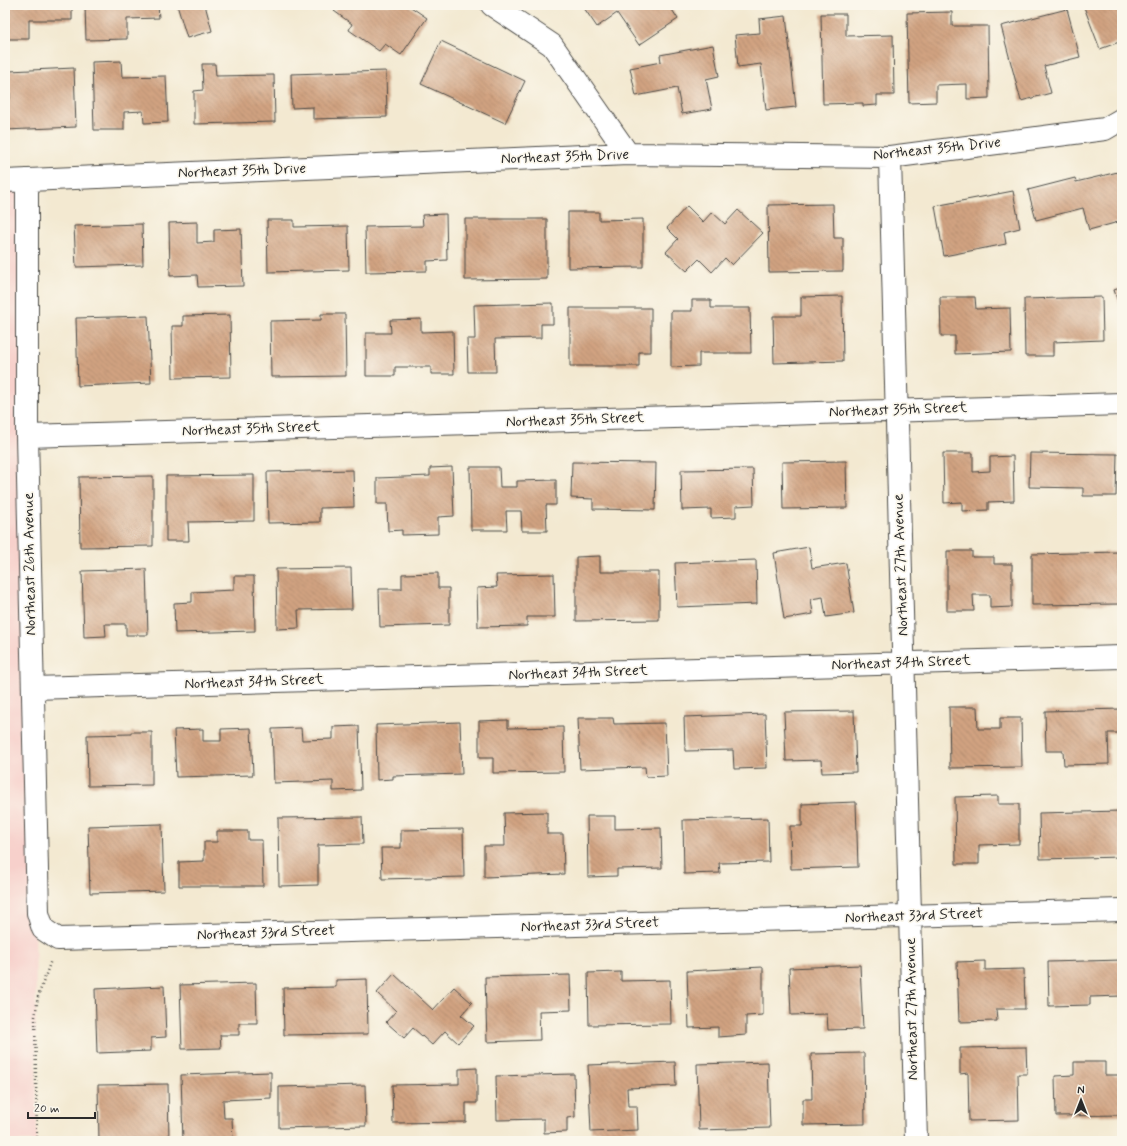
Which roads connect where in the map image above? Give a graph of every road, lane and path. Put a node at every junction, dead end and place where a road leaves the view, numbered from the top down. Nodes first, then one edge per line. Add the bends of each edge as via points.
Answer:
1 (492, 5) edge
2 (1122, 119) edge
3 (628, 154) junction
4 (890, 157) junction
5 (27, 180) junction
6 (5, 181) edge
7 (1122, 404) edge
8 (897, 410) junction
9 (27, 436) junction
10 (1122, 657) edge
11 (903, 663) junction
12 (33, 688) junction
13 (1122, 910) edge
14 (910, 916) junction
15 (58, 939) junction
16 (38, 1141) edge
17 (916, 1141) edge

1 - 3 street via 552,45
2 - 4 street, Northeast 35th Drive via 1105,129
3 - 4 street, Northeast 35th Drive
3 - 5 street, Northeast 35th Drive
4 - 8 street, Northeast 27th Avenue
5 - 6 street, Northeast 35th Drive
5 - 9 street, Northeast 26th Avenue
7 - 8 street, Northeast 35th Street
8 - 9 street, Northeast 35th Street
8 - 11 street, Northeast 27th Avenue
9 - 12 street, Northeast 26th Avenue
10 - 11 street, Northeast 34th Street
11 - 12 street, Northeast 34th Street
11 - 14 street, Northeast 27th Avenue
12 - 15 street, Northeast 26th Avenue via 38,913 43,930
13 - 14 street, Northeast 33rd Street
14 - 15 street, Northeast 33rd Street
14 - 17 street, Northeast 27th Avenue
15 - 16 path via 38,997 35,1017

